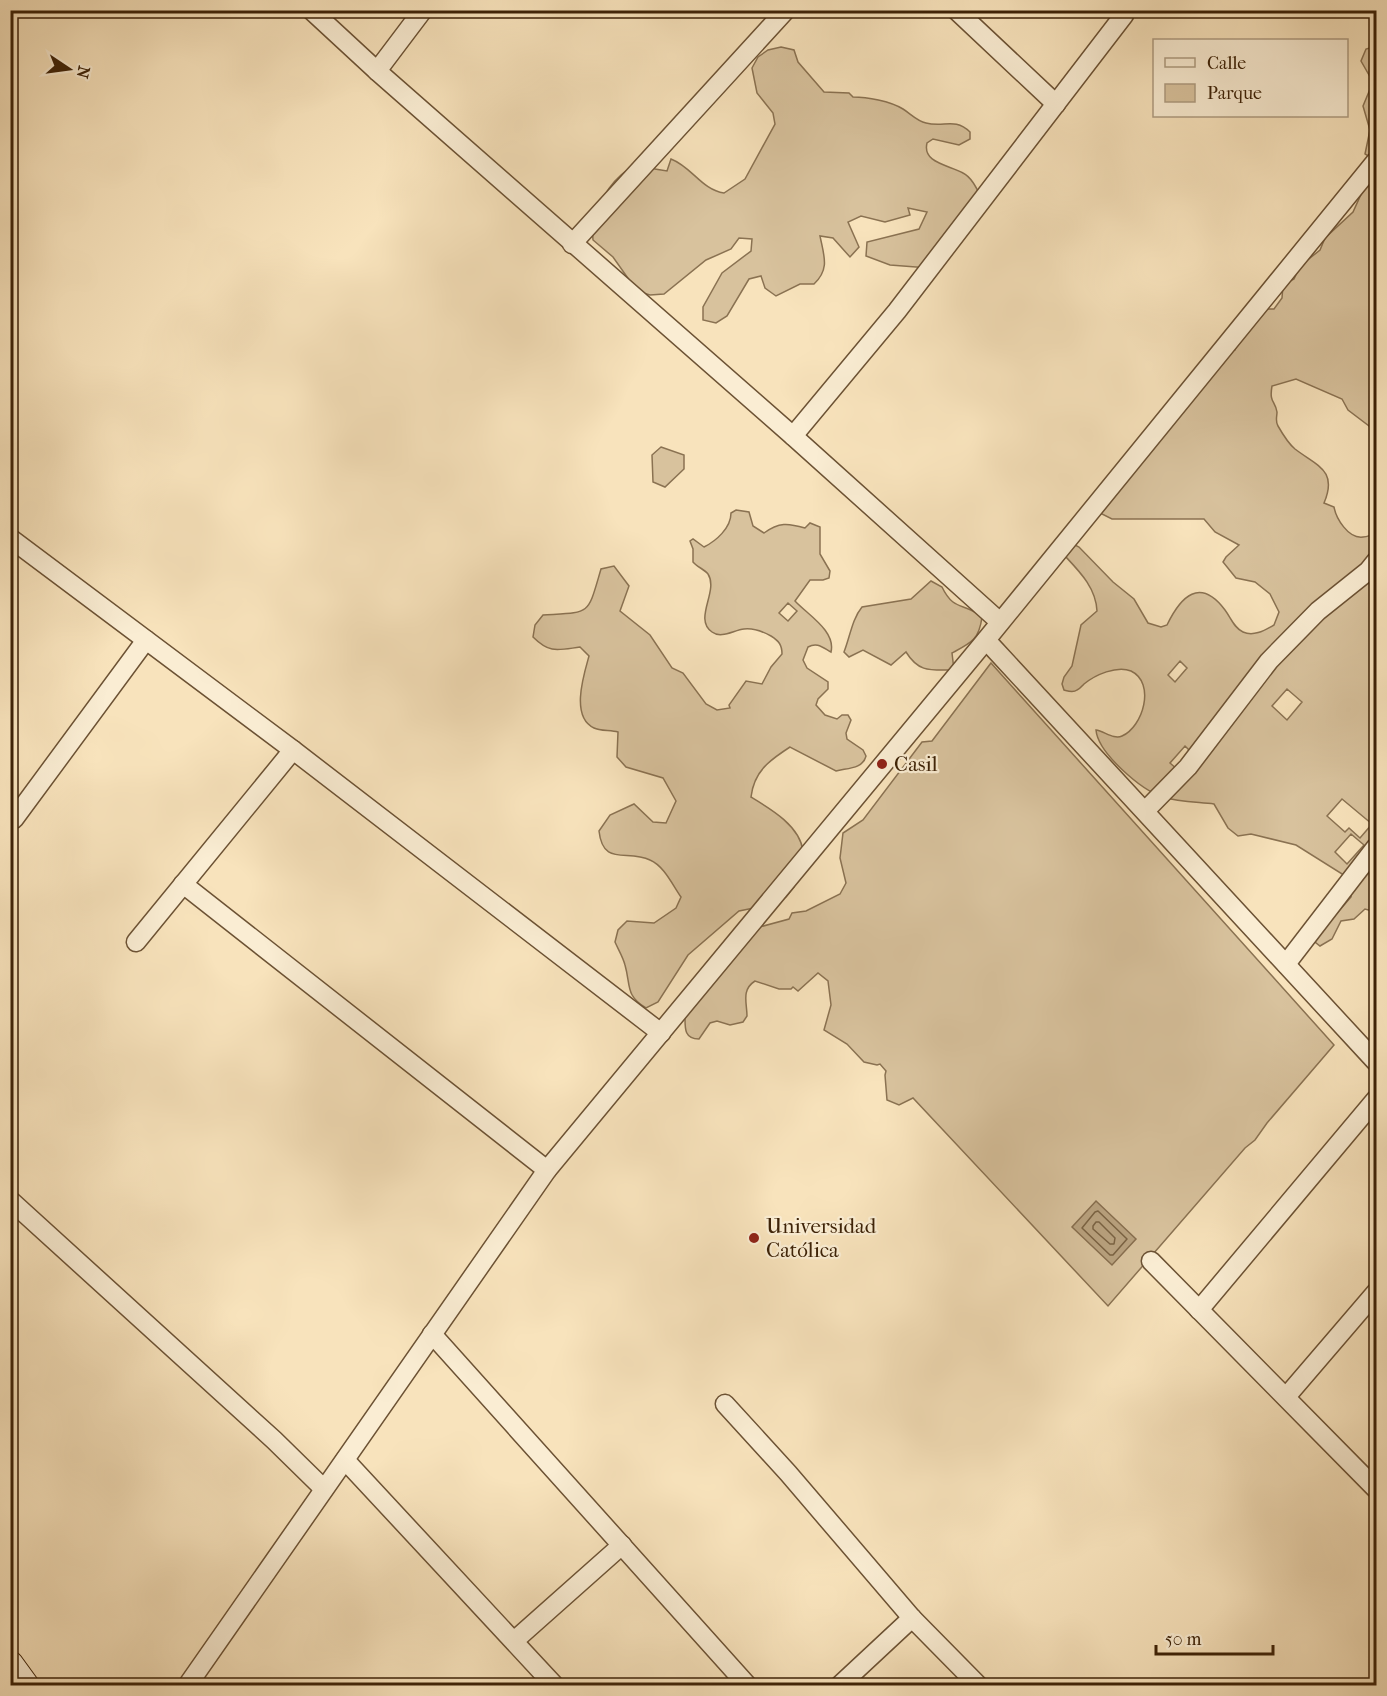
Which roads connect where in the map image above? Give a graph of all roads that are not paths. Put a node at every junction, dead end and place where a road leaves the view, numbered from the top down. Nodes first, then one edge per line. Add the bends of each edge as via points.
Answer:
1 (311, 10) edge
2 (423, 10) edge
3 (786, 10) edge
4 (956, 10) edge
5 (1124, 15) dead end
6 (377, 71) junction
7 (1056, 104) junction
8 (1377, 160) edge
9 (572, 244) junction
10 (793, 436) junction
11 (10, 538) edge
12 (1374, 570) edge
13 (1000, 622) junction
14 (146, 640) junction
15 (986, 640) junction
16 (293, 750) junction
17 (1145, 811) junction
18 (14, 819) dead end
19 (1377, 847) edge
20 (183, 884) junction
21 (136, 942) dead end
22 (1286, 964) junction
23 (661, 1033) junction
24 (1377, 1062) edge
25 (1377, 1099) edge
26 (546, 1170) junction
27 (10, 1200) edge
28 (1151, 1261) dead end
29 (1377, 1292) edge
30 (1200, 1310) junction
31 (432, 1334) junction
32 (1286, 1397) junction
33 (725, 1404) dead end
34 (345, 1460) junction
35 (324, 1489) junction
36 (1377, 1489) edge
37 (622, 1545) junction
38 (912, 1618) junction
39 (514, 1641) junction
40 (10, 1664) edge
41 (26, 1686) edge
42 (187, 1686) edge
43 (555, 1686) edge
44 (748, 1686) edge
45 (839, 1686) edge
46 (979, 1686) edge

1 - 6 street
2 - 6 street
3 - 9 street
4 - 7 street
5 - 7 street
6 - 9 street
7 - 10 street via 897,311
8 - 13 street
9 - 10 street
10 - 13 street
11 - 14 street
12 - 17 street via 1318,611 1269,661 1188,767
13 - 15 street
14 - 16 street
14 - 18 street
15 - 17 street
15 - 23 street
16 - 20 street
16 - 23 street
17 - 22 street
19 - 22 street
20 - 21 street
20 - 26 street
22 - 24 street
23 - 26 street
25 - 30 street
26 - 31 street
27 - 35 street
28 - 30 street
29 - 32 street
30 - 32 street
31 - 34 street
31 - 37 street
32 - 36 street
33 - 38 street
34 - 35 street
34 - 39 street
35 - 42 street
37 - 39 street
37 - 44 street
38 - 45 street
38 - 46 street
39 - 43 street
40 - 41 main road

